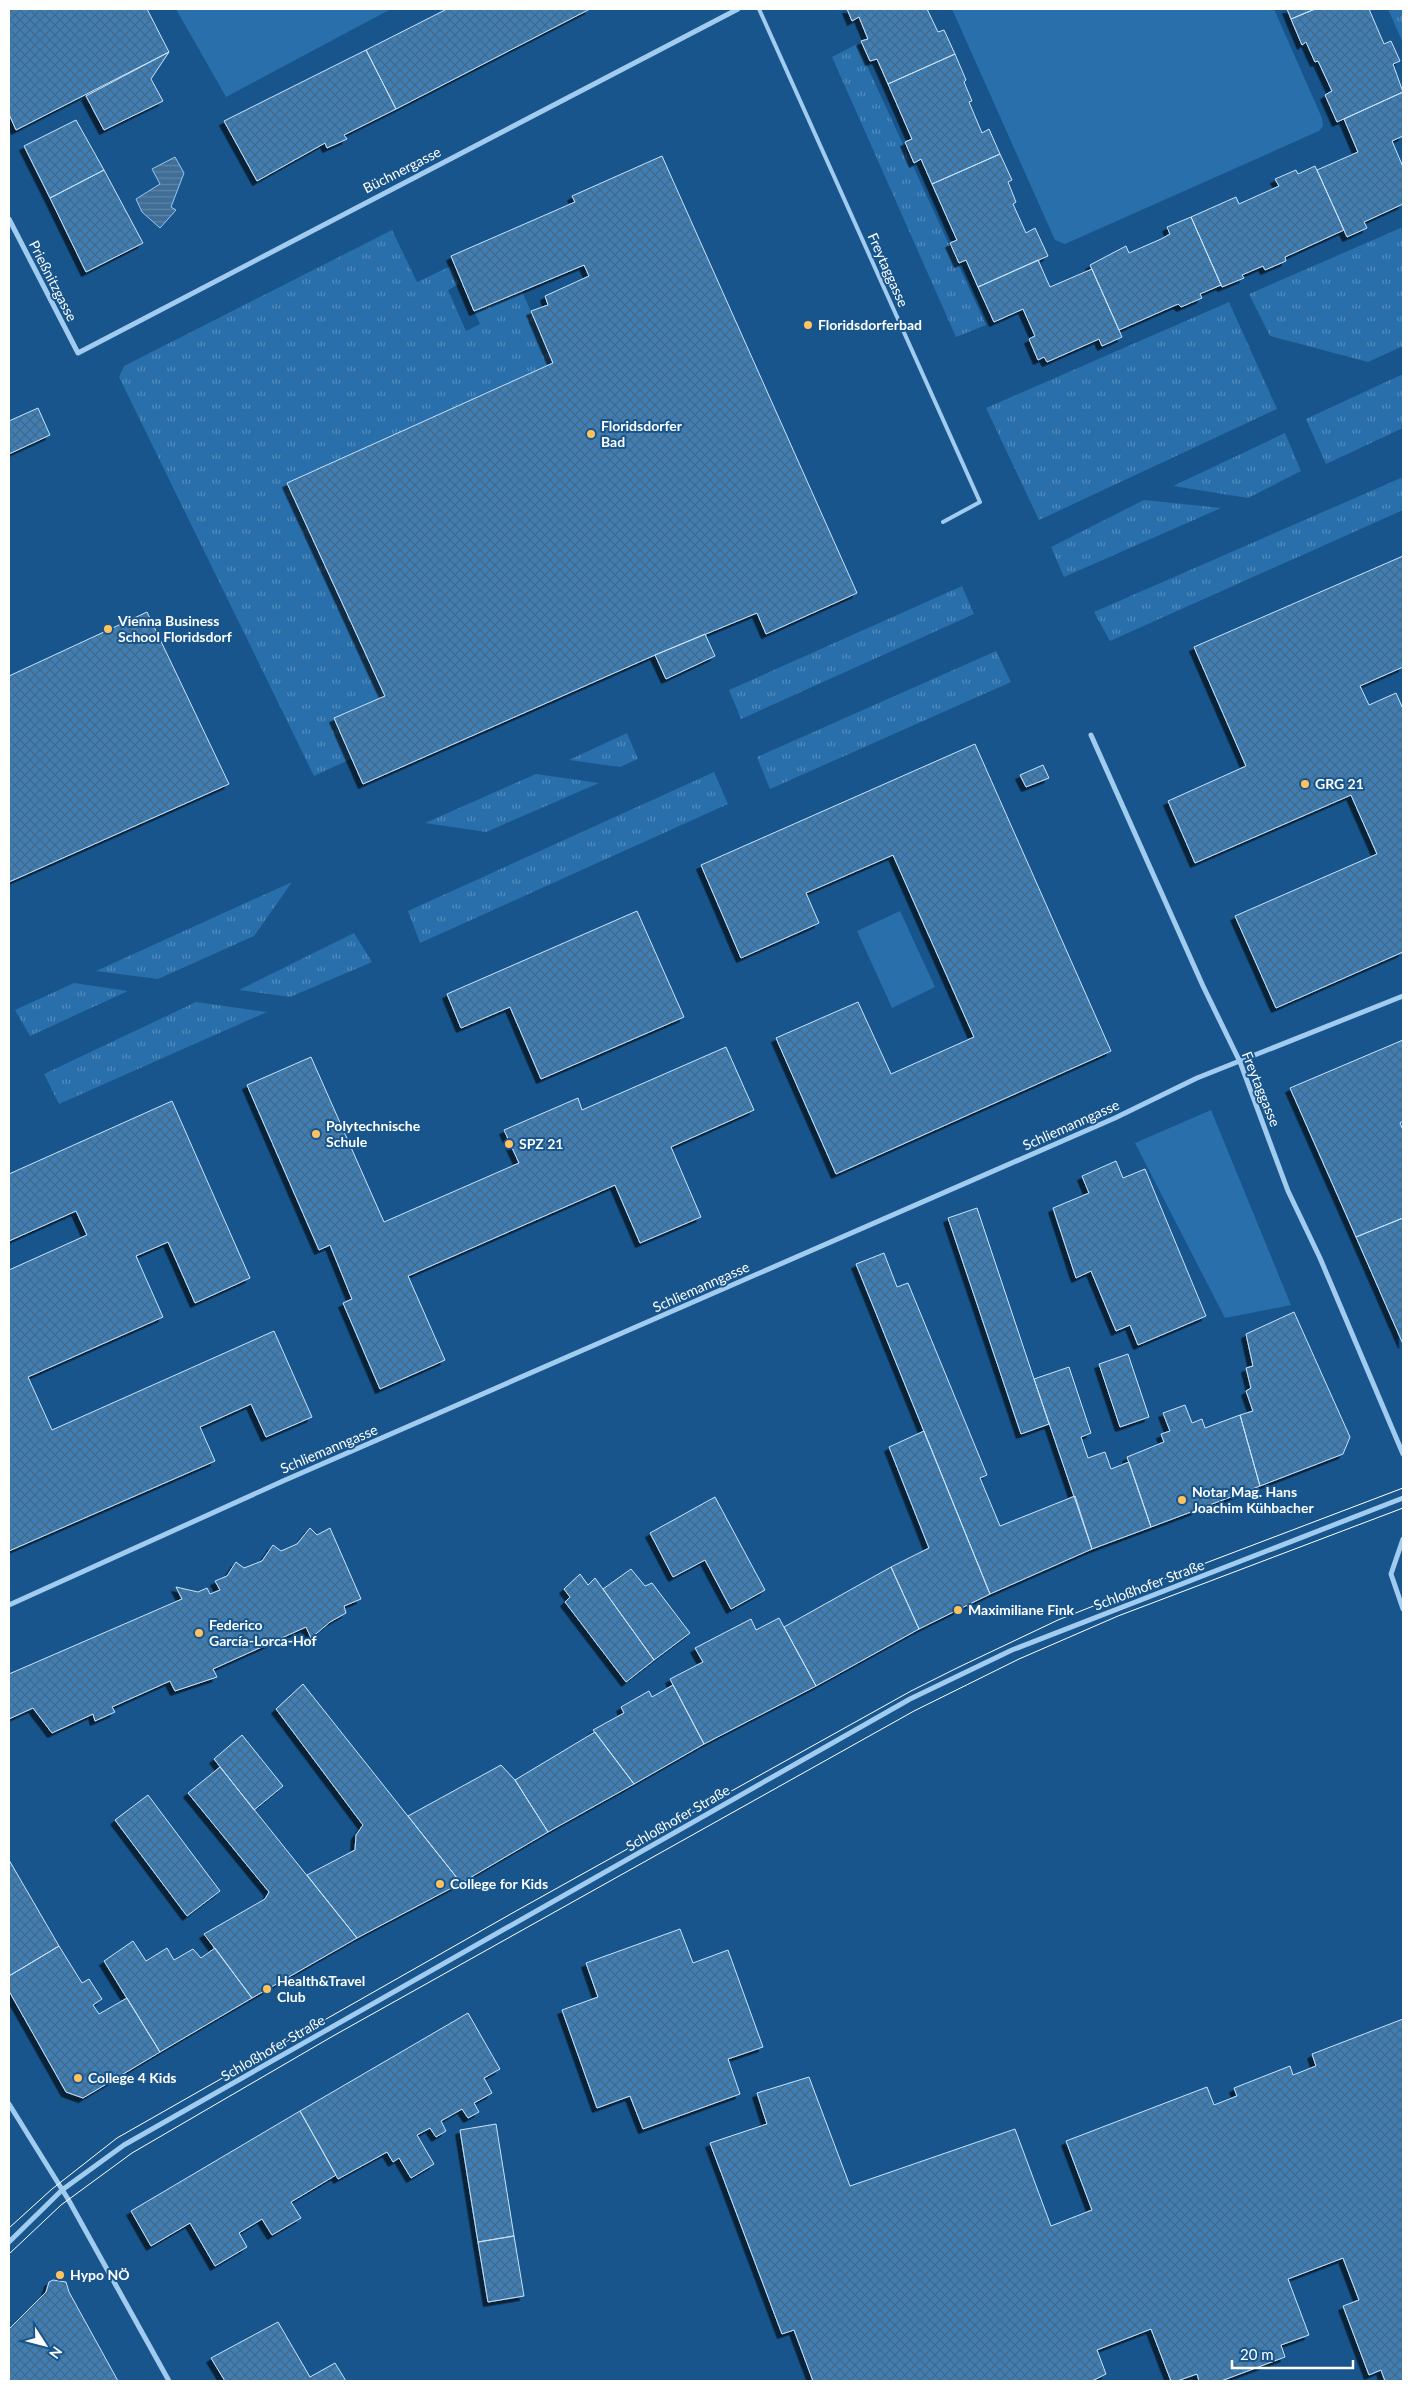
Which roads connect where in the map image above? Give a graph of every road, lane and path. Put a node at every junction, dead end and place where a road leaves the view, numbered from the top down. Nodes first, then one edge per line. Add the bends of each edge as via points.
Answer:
1 (738, 9) edge
2 (759, 9) edge
3 (9, 219) edge
4 (78, 353) joint
5 (943, 522) dead end
6 (1091, 736) dead end
7 (1403, 996) edge
8 (1240, 1062) junction
9 (1403, 1454) edge
10 (1403, 1498) edge
11 (1403, 1539) edge
12 (9, 1605) edge
13 (1403, 1609) edge
14 (9, 2104) edge
15 (62, 2190) junction
16 (9, 2242) edge
17 (169, 2381) edge

1 - 4 street, Büchnergasse
2 - 5 lane, Freytaggasse via 980,502
3 - 4 street, Prießnitzgasse
6 - 8 street, Freytaggasse
7 - 8 street, Schliemanngasse
8 - 9 street, Freytaggasse via 1288,1191
8 - 12 street, Schliemanngasse via 1197,1078 1115,1118 283,1481
10 - 15 street, Schloßhofer Straße via 1012,1650 910,1700 133,2140
11 - 13 street via 1391,1574
14 - 15 street
15 - 16 street, Schloßhofer Straße
15 - 17 street

